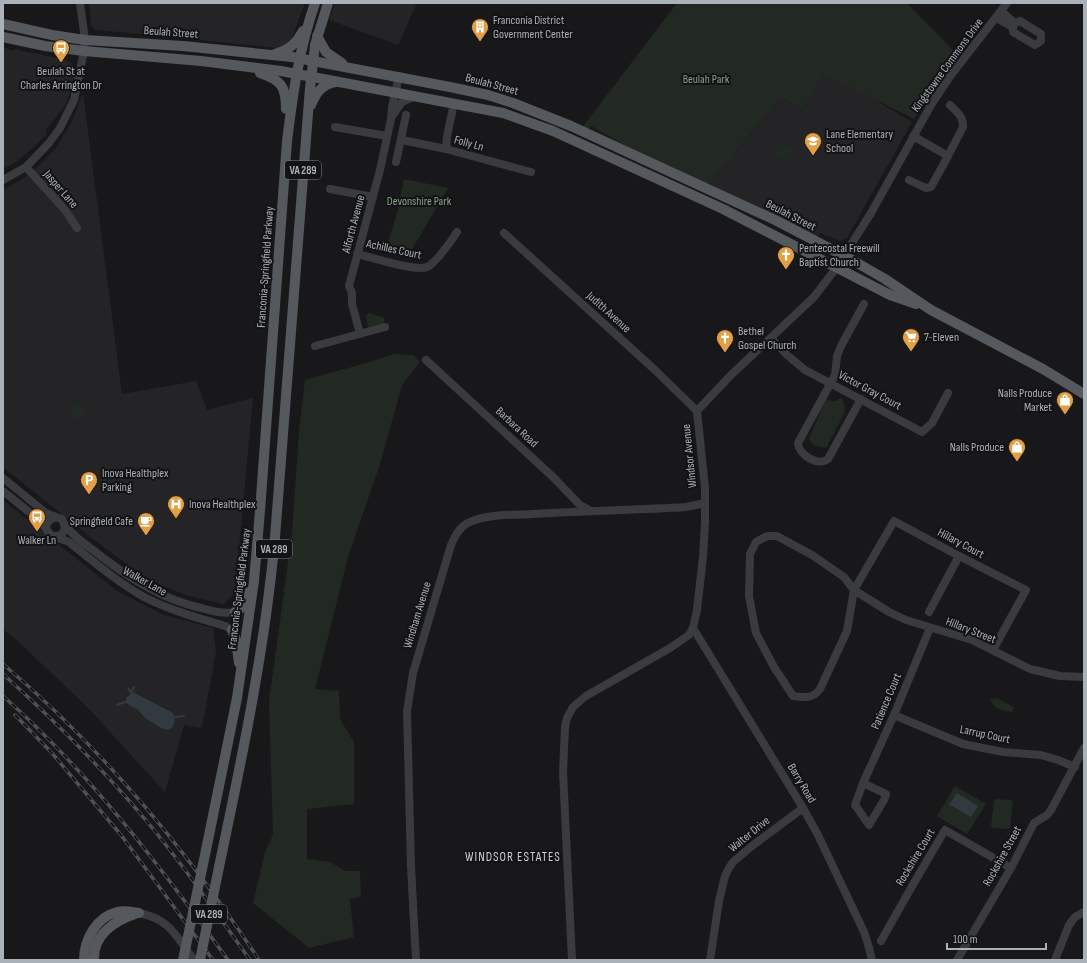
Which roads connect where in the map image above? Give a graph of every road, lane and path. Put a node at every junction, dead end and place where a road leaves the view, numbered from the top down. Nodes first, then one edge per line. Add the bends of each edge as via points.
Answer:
1 (80, 3) edge
2 (315, 3) edge
3 (328, 3) edge
4 (1007, 3) edge
5 (1001, 11) junction
6 (996, 18) junction
7 (309, 21) junction
8 (3, 24) edge
9 (317, 36) junction
10 (3, 37) edge
11 (85, 40) junction
12 (84, 51) junction
13 (274, 55) junction
14 (300, 58) junction
15 (313, 60) junction
16 (237, 65) junction
17 (351, 67) junction
18 (296, 74) junction
19 (311, 76) junction
20 (399, 76) junction
21 (336, 81) junction
22 (395, 92) junction
23 (415, 96) junction
24 (454, 103) junction
25 (950, 105) dead end
26 (307, 113) junction
27 (406, 116) dead end
28 (391, 119) junction
29 (335, 127) dead end
30 (387, 136) junction
31 (913, 136) junction
32 (402, 140) junction
33 (287, 141) junction
34 (446, 150) junction
35 (948, 156) junction
36 (396, 162) dead end
37 (26, 167) junction
38 (531, 172) dead end
39 (3, 180) edge
40 (909, 180) dead end
41 (330, 189) dead end
42 (373, 197) junction
43 (77, 228) dead end
44 (458, 232) dead end
45 (504, 233) dead end
46 (357, 254) junction
47 (845, 256) junction
48 (837, 267) junction
49 (864, 304) dead end
50 (931, 310) junction
51 (385, 327) dead end
52 (360, 334) junction
53 (771, 338) junction
54 (316, 346) dead end
55 (426, 360) dead end
56 (830, 382) junction
57 (948, 393) dead end
58 (1084, 394) edge
59 (861, 399) junction
60 (697, 411) junction
61 (3, 478) edge
62 (3, 492) edge
63 (705, 503) junction
64 (591, 511) junction
65 (56, 517) junction
66 (64, 523) junction
67 (47, 531) junction
68 (54, 536) junction
69 (959, 556) junction
70 (254, 581) junction
71 (854, 590) junction
72 (235, 612) joint
73 (929, 612) dead end
74 (692, 628) junction
75 (930, 628) junction
76 (232, 630) joint
77 (993, 650) junction
78 (240, 676) junction
79 (1084, 677) edge
80 (894, 715) junction
81 (1084, 748) edge
82 (1074, 766) junction
83 (863, 783) junction
84 (803, 808) junction
85 (1011, 868) junction
86 (1084, 912) edge
87 (139, 913) junction
88 (189, 930) junction
89 (881, 941) dead end
90 (84, 960) edge
91 (94, 960) edge
92 (176, 960) edge
93 (183, 960) edge
94 (194, 960) edge
95 (200, 960) edge
96 (416, 960) edge
97 (572, 960) edge
98 (710, 960) edge
99 (872, 960) edge
100 (957, 960) edge
101 (1055, 960) edge

1 - 11 street
2 - 7 main road
3 - 9 main road
4 - 5 street, Kingstowne Commons Drive
5 - 6 street, Kingstowne Commons Drive
5 - 6 street via 1014,25
6 - 31 street, Kingstowne Commons Drive via 952,75
7 - 13 main road via 294,45
7 - 14 main road, Franconia-Springfield Parkway
8 - 11 main road, Beulah Street
9 - 15 main road
9 - 17 main road via 329,56
10 - 12 main road, Beulah Street
11 - 12 street
11 - 13 main road, Beulah Street
12 - 16 main road, Beulah Street
12 - 37 street via 74,100 60,128
13 - 14 main road, Beulah Street
14 - 15 main road, Beulah Street
14 - 18 main road, Franconia-Springfield Parkway
15 - 17 main road, Beulah Street
15 - 19 main road
16 - 18 main road, Beulah Street
16 - 33 main road via 274,77 281,84 286,98
17 - 20 main road, Beulah Street
18 - 19 main road, Beulah Street
18 - 33 main road, Franconia-Springfield Parkway / VA 289
19 - 21 main road, Beulah Street
19 - 26 main road, VA 289
20 - 22 street, Alforth Avenue
20 - 47 main road, Beulah Street via 488,96 542,114 775,220
21 - 22 main road, Beulah Street
21 - 26 main road via 319,90
22 - 23 main road, Beulah Street
22 - 28 street, Alforth Avenue
23 - 24 main road, Beulah Street
23 - 28 street, Alforth Avenue via 399,104
24 - 34 street
24 - 48 main road, Beulah Street via 503,113 553,131 724,209
25 - 35 street via 962,117 963,127
26 - 95 main road, VA 289, bridge via 275,537 267,608 251,709
27 - 32 street
28 - 30 street, Alforth Avenue
29 - 30 street
30 - 42 street, Alforth Avenue
31 - 35 street
31 - 47 street, Kingstowne Commons Drive
32 - 34 street, Folly Ln
32 - 36 street
33 - 70 main road, Franconia-Springfield Parkway / VA 289
34 - 38 street, Folly Ln
35 - 40 street via 931,187 926,188
37 - 39 street
37 - 43 street, Jasper Lane via 65,210
41 - 42 street
42 - 46 street, Alforth Avenue
44 - 46 street, Achilles Court via 437,259 426,267 416,268
45 - 60 street, Judith Avenue
46 - 52 street, Alforth Avenue via 349,286
47 - 48 street, Kingstowne Commons Drive
47 - 50 main road, Beulah Street
48 - 50 main road, Beulah Street via 890,295
48 - 53 street, Windsor Avenue via 814,296
49 - 56 street via 841,346 835,375
50 - 58 main road, Beulah Street via 1043,369
51 - 52 street
52 - 54 street
53 - 56 street, Victor Gray Court via 805,370
53 - 60 street, Windsor Avenue
55 - 64 street, Barbara Road via 577,502
56 - 59 street, Victor Gray Court
56 - 59 street via 798,443 801,453 810,458 819,462 828,459
57 - 59 street, Victor Gray Court via 932,422 922,432
60 - 63 street, Windsor Avenue
61 - 65 street, Walker Lane via 46,513
62 - 67 street, Walker Lane via 40,521
63 - 64 street, Windham Avenue via 686,507
63 - 74 street, Windsor Avenue via 703,557 697,610
64 - 96 street, Windham Avenue via 481,518 462,527 451,545 412,673 407,711
65 - 66 street, Walker Lane
65 - 67 street via 48,522
66 - 68 street via 63,533
66 - 72 street, Walker Lane via 74,535 109,563 145,587 192,606
67 - 68 street, Walker Lane
68 - 76 street, Walker Lane via 69,542 117,580 145,597
69 - 71 street, Hillary Court via 894,521
69 - 73 street
69 - 77 street, Hillary Court via 1026,590
70 - 72 main road via 243,607
70 - 78 main road, Franconia-Springfield Parkway / VA 289
71 - 71 street, Hillary Street via 847,631 820,689 809,698 793,696 756,633 749,596 750,554 756,542 767,536 777,536 812,555 844,577
71 - 75 street, Hillary Street via 889,612
74 - 84 street, Barry Road
74 - 97 street via 689,635 670,648 586,696 573,707 567,718 563,736 563,772
75 - 77 street, Hillary Street via 959,635
75 - 80 street, Patience Court
76 - 78 main road via 236,640
77 - 79 street, Hillary Street via 1016,664 1044,674
78 - 88 main road, Franconia-Springfield Parkway / VA 289, bridge
80 - 82 street, Larrup Court via 963,744 1003,752 1041,755
80 - 83 street, Patience Court
81 - 82 street, Rockshire Street
82 - 85 street, Rockshire Street via 1050,810 1034,823
83 - 83 street, Patience Court via 855,805 869,825 886,794
84 - 98 street, Walter Drive via 752,846 729,868 719,901
84 - 99 street, Barry Road via 864,932
85 - 89 street, Rockshire Court via 945,830
85 - 100 street, Rockshire Street
86 - 101 street via 1071,921
87 - 90 main road via 117,912 103,919 88,939
87 - 91 main road via 116,922 105,931 96,945
87 - 94 street via 164,922
88 - 92 main road, bridge
88 - 93 main road, Franconia-Springfield Parkway / VA 289, bridge

